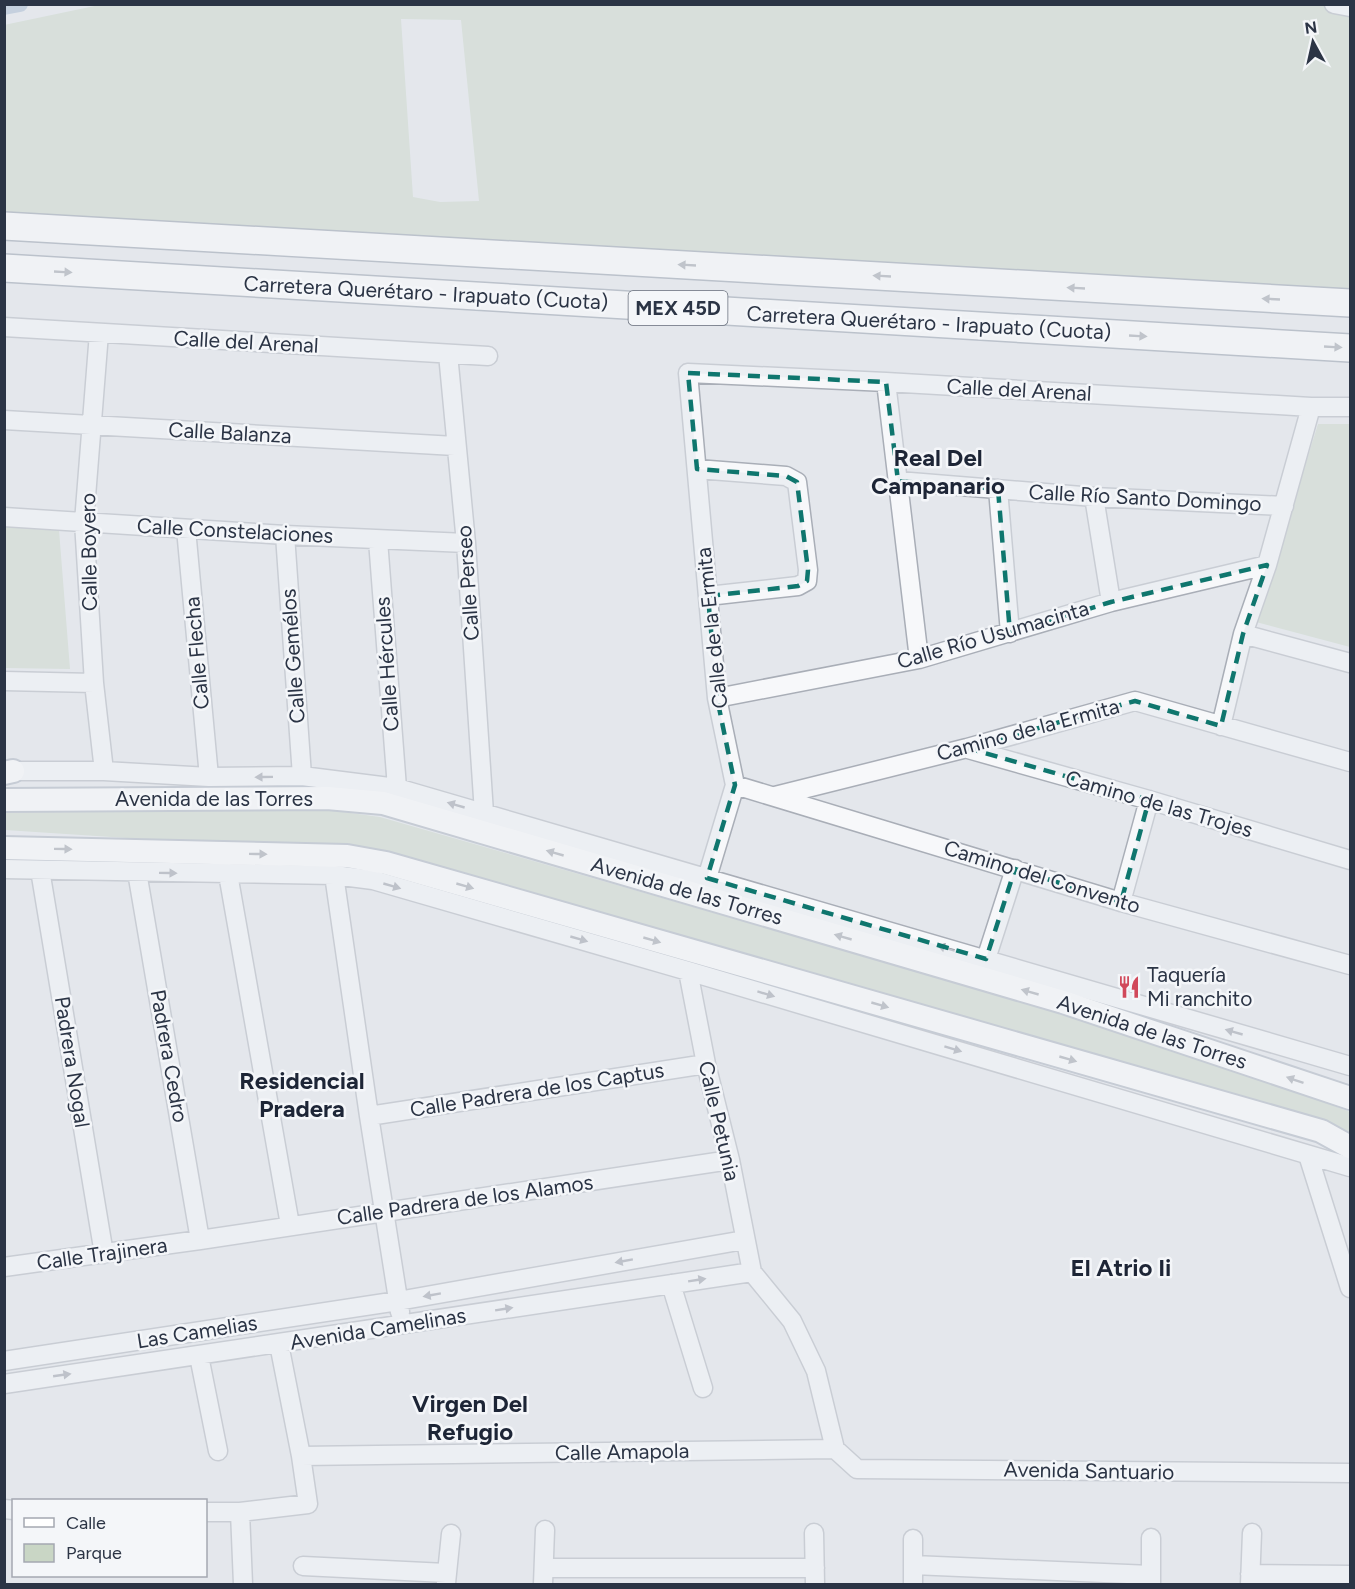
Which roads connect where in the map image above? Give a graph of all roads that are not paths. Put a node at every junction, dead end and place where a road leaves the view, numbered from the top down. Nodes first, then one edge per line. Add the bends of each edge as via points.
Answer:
1 (1334, 4) edge
2 (1350, 7) edge
3 (4, 226) edge
4 (4, 268) edge
5 (1350, 303) edge
6 (4, 327) edge
7 (99, 333) junction
8 (1350, 348) edge
9 (448, 354) junction
10 (488, 356) dead end
11 (688, 373) joint
12 (886, 382) junction
13 (1311, 407) junction
14 (1350, 407) edge
15 (4, 420) edge
16 (91, 425) junction
17 (455, 447) junction
18 (697, 469) junction
19 (898, 481) junction
20 (998, 489) junction
21 (1094, 497) junction
22 (1284, 506) junction
23 (4, 517) edge
24 (84, 522) junction
25 (186, 529) junction
26 (285, 535) junction
27 (378, 540) junction
28 (466, 543) junction
29 (1267, 565) junction
30 (708, 596) junction
31 (1111, 602) junction
32 (1010, 633) junction
33 (1244, 634) junction
34 (919, 659) junction
35 (1350, 663) edge
36 (4, 681) edge
37 (94, 683) junction
38 (717, 698) junction
39 (1221, 726) junction
40 (967, 748) junction
41 (1350, 762) edge
42 (104, 771) junction
43 (7, 772) edge
44 (302, 776) junction
45 (209, 777) junction
46 (735, 785) junction
47 (396, 788) junction
48 (773, 797) junction
49 (4, 800) edge
50 (1149, 800) junction
51 (484, 813) junction
52 (4, 848) edge
53 (1350, 860) edge
54 (4, 869) edge
55 (1015, 869) junction
56 (40, 870) junction
57 (137, 872) junction
58 (228, 874) junction
59 (334, 875) junction
60 (707, 878) junction
61 (1121, 902) junction
62 (986, 959) junction
63 (1350, 965) edge
64 (688, 971) junction
65 (706, 1064) junction
66 (1350, 1066) edge
67 (1350, 1098) edge
68 (369, 1116) junction
69 (1350, 1147) edge
70 (1308, 1155) junction
71 (729, 1160) junction
72 (1350, 1167) edge
73 (384, 1212) junction
74 (290, 1225) junction
75 (200, 1240) junction
76 (744, 1240) junction
77 (104, 1254) junction
78 (4, 1267) edge
79 (752, 1272) junction
80 (670, 1284) junction
81 (1350, 1288) edge
82 (398, 1301) junction
83 (402, 1325) junction
84 (279, 1344) junction
85 (199, 1356) junction
86 (4, 1361) edge
87 (4, 1384) edge
88 (704, 1388) dead end
89 (835, 1449) junction
90 (218, 1451) dead end
91 (301, 1456) junction
92 (1350, 1473) edge
93 (207, 1512) edge
94 (240, 1512) junction
95 (545, 1530) dead end
96 (814, 1533) dead end
97 (1252, 1533) dead end
98 (451, 1534) dead end
99 (1151, 1538) dead end
100 (913, 1539) dead end
101 (913, 1565) junction
102 (303, 1566) dead end
103 (1350, 1575) edge
104 (334, 1576) edge
105 (544, 1576) edge
106 (815, 1576) edge
107 (446, 1579) edge
108 (1250, 1579) edge
109 (1151, 1580) edge
110 (243, 1584) edge
111 (913, 1584) edge

1 - 2 street
5 -> 3 highway, Carretera Querétaro - Irapuato (Cuota) / MEX 45D
4 -> 8 highway, Carretera Querétaro - Irapuato (Cuota) / MEX 45D
6 - 7 street, Calle del Arenal
7 - 9 street, Calle del Arenal
7 - 16 street, Calle Boyero
9 - 10 street, Calle del Arenal
9 - 17 street, Calle Perseo
11 - 12 street, Calle del Arenal
11 - 18 street, Calle de la Ermita
12 - 13 street, Calle del Arenal
12 - 19 street
13 - 14 street, Calle del Arenal
13 - 22 street
15 - 16 street, Calle Balanza
16 - 17 street, Calle Balanza
16 - 24 street, Calle Boyero
17 - 28 street, Calle Perseo
18 - 30 street, Calle de la Ermita
18 - 30 street via 786,476 797,482 808,570 807,581 798,586
19 - 20 street, Calle Río Santo Domingo
19 - 34 street
20 - 21 street, Calle Río Santo Domingo
20 - 32 street
21 - 22 street, Calle Río Santo Domingo
21 - 31 street
22 - 29 street
23 - 24 street, Calle Constelaciones
24 - 25 street, Calle Constelaciones
24 - 37 street, Calle Boyero
25 - 26 street, Calle Constelaciones
25 - 45 street, Calle Flecha
26 - 27 street, Calle Constelaciones
26 - 44 street, Calle Gemélos
27 - 28 street, Calle Constelaciones
27 - 47 street, Calle Hércules
28 - 51 street, Calle Perseo
29 - 31 street, Calle Río Usumacinta
29 - 33 street
30 - 38 street, Calle de la Ermita
31 - 32 street, Calle Río Usumacinta
32 - 34 street, Calle Río Usumacinta
33 - 35 street
33 - 39 street
34 - 38 street, Calle Río Usumacinta
36 - 37 street
37 - 42 street, Calle Boyero
38 - 46 street, Calle de la Ermita
39 - 40 street, Camino de la Ermita via 1135,701
39 - 41 street, Camino de la Ermita
40 - 48 street, Camino de la Ermita
40 - 50 street, Camino de las Trojes
42 - 43 street, Avenida de las Torres
42 - 45 street, Avenida de las Torres
44 -> 45 street, Avenida de las Torres
44 - 47 street, Avenida de las Torres
46 - 48 street, Camino del Convento
46 - 60 street, Calle de la Ermita
51 -> 47 street, Avenida de las Torres
48 - 55 street, Camino del Convento
67 -> 49 main road, Avenida de las Torres via 1063,1002 383,802 327,798
50 - 53 street, Camino de las Trojes
50 - 61 street
51 - 60 street, Avenida de las Torres
52 -> 69 main road via 347,856 386,863 1321,1131
54 - 56 street
55 - 61 street, Camino del Convento
55 - 62 street
56 - 57 street
56 - 77 street, Padrera Nogal
57 -> 58 street
57 - 75 street, Padrera Cedro
58 - 59 street
58 - 74 street
59 -> 64 street via 373,880
59 - 68 street
62 -> 60 street, Avenida de las Torres
61 - 63 street, Camino del Convento
66 -> 62 street, Avenida de las Torres
64 - 65 street, Calle Petunia
64 -> 70 street
65 - 68 street, Calle Padrera de los Captus
65 - 71 street, Calle Petunia
68 - 73 street
70 - 72 street
70 - 81 street
71 - 73 street, Calle Padrera de los Alamos
71 - 76 street, Calle Petunia
73 - 74 street, Calle Padrera de los Alamos
73 - 82 street
74 - 75 street, Calle Padrera de los Alamos
75 - 77 street, Calle Trajinera
76 - 79 street, Calle Petunia
76 -> 82 street, Las Camelias
77 - 78 street, Calle Trajinera
80 -> 79 street, Avenida Camelinas
79 - 89 street via 792,1321 816,1371
83 -> 80 street, Avenida Camelinas
80 - 88 street
82 - 83 street
82 - 86 street, Las Camelias
83 - 84 street, Avenida Camelinas
84 - 85 street, Avenida Camelinas
84 - 91 street
87 -> 85 street, Avenida Camelinas
85 - 90 street
89 - 91 street, Calle Amapola
89 - 92 street, Avenida Santuario via 858,1469
91 - 94 street via 308,1504
93 - 94 street
94 - 110 street
95 - 105 street
96 - 106 street
97 - 108 street
98 - 107 street
99 - 109 street
100 - 101 street
101 - 109 street
101 - 111 street
102 - 104 street
103 - 108 street
104 - 107 street
105 - 106 street

